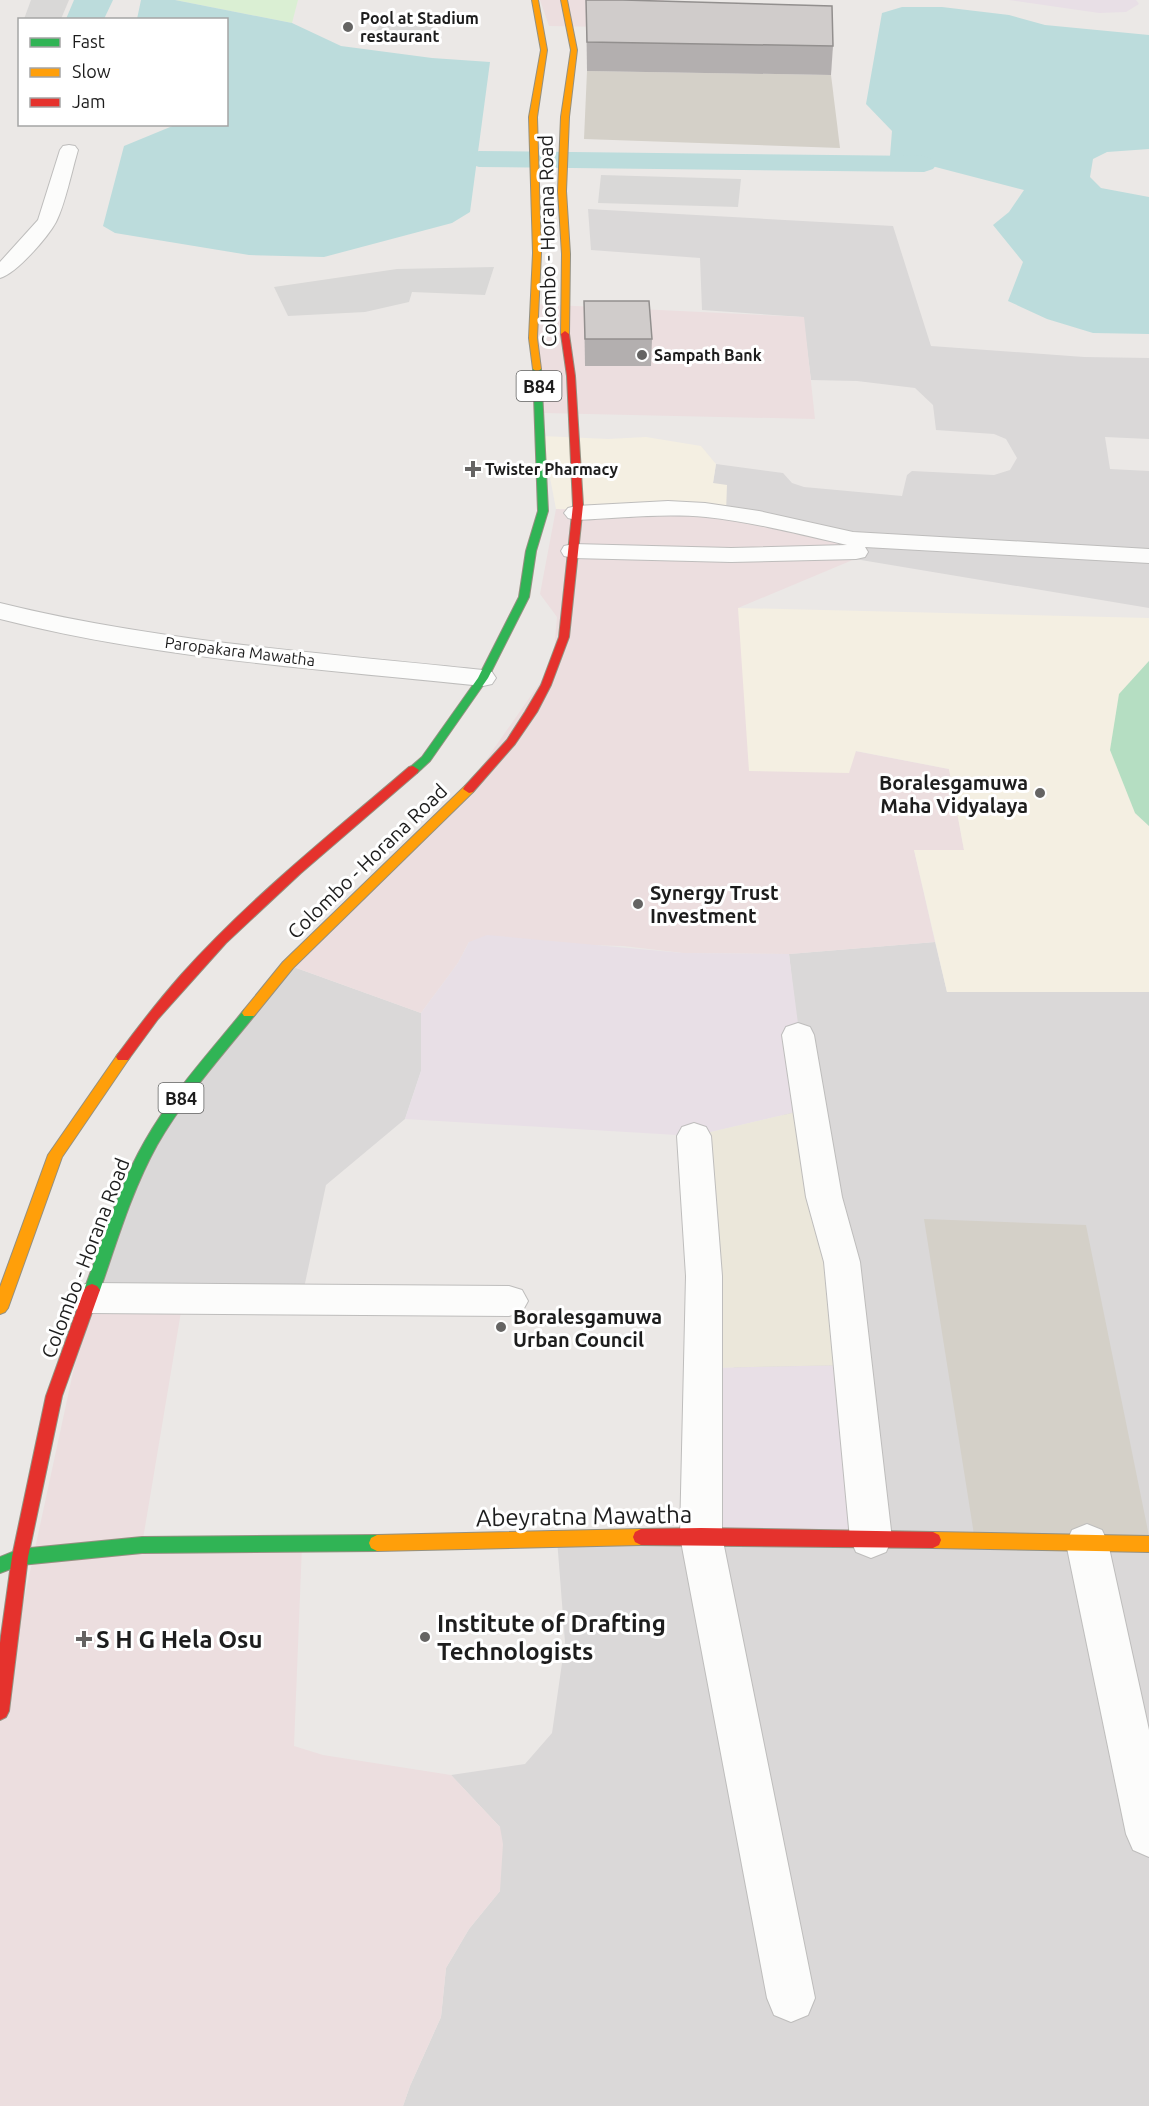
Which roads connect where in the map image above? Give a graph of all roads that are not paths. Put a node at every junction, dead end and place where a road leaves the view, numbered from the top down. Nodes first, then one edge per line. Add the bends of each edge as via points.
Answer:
1 (535, 0) edge
2 (564, 0) edge
3 (69, 150) dead end
4 (0, 272) edge
5 (576, 513) junction
6 (573, 551) junction
7 (1149, 556) edge
8 (1149, 570) edge
9 (0, 610) edge
10 (483, 678) junction
11 (798, 1035) dead end
12 (694, 1136) dead end
13 (88, 1298) junction
14 (509, 1301) dead end
15 (0, 1308) edge
16 (701, 1536) junction
17 (871, 1539) junction
18 (1087, 1543) junction
19 (1149, 1544) edge
20 (20, 1557) junction
21 (0, 1565) edge
22 (0, 1711) edge
23 (1149, 1834) edge
24 (791, 1998) dead end

1 - 10 main road, Colombo - Horana Road / B84 via 543,50 532,117 537,253 534,338 543,511 531,551 524,597
2 - 5 main road, Colombo - Horana Road / B84 via 574,50 563,146 562,205 565,338 571,376
3 - 4 street via 47,221
5 - 6 main road, Colombo - Horana Road / B84
5 - 7 street via 705,510 853,539
6 - 8 street via 731,555 854,552
6 - 13 main road, Colombo - Horana Road / B84 via 564,637 531,712 511,742 458,800 288,965 169,1113 149,1146
9 - 10 street, Paropakara Mawatha via 47,623 218,650
10 - 15 main road, Colombo - Horana Road / B84 via 426,759 243,918 148,1021 55,1155
11 - 17 street via 824,1197 842,1262
12 - 16 street via 704,1276
13 - 14 street
13 - 20 main road, Colombo - Horana Road / B84 via 54,1396
16 - 17 main road, Abeyratna Mawatha
16 - 20 main road, Abeyratna Mawatha via 142,1545
16 - 24 street
17 - 18 main road, Abeyratna Mawatha
18 - 19 main road, Abeyratna Mawatha
18 - 23 street
20 - 21 main road, Abeyratna Mawatha
20 - 22 main road, Colombo - Horana Road / B84

